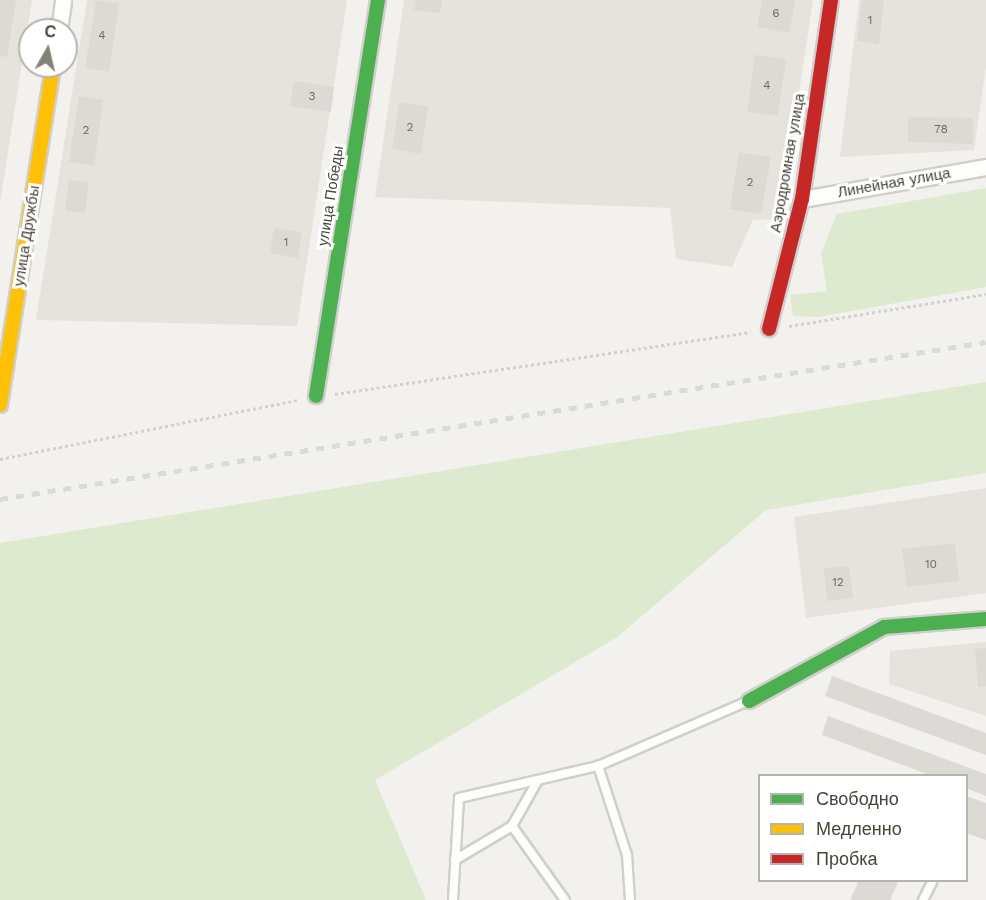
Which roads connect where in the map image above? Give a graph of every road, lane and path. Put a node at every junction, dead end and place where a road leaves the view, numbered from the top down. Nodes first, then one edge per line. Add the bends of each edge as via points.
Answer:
1 (63, 0) edge
2 (378, 0) edge
3 (831, 0) edge
4 (61, 18) edge
5 (51, 78) edge
6 (986, 167) edge
7 (802, 199) junction
8 (986, 294) edge
9 (769, 329) junction
10 (316, 396) junction
11 (0, 405) edge
12 (0, 459) edge
13 (986, 619) edge
14 (748, 701) joint
15 (598, 766) junction
16 (538, 780) junction
17 (512, 826) junction
18 (455, 860) junction
19 (932, 882) edge
20 (453, 900) edge
21 (565, 900) edge
22 (630, 900) edge
23 (923, 900) edge

1 - 4 street
2 - 10 street, улица Победы
3 - 7 street, Аэродромная улица
5 - 11 street, улица Дружбы
6 - 7 street, Линейная улица
7 - 9 street, Аэродромная улица
8 - 9 path
9 - 10 path
10 - 12 path
13 - 14 street via 884,627
14 - 15 lane
15 - 16 lane
15 - 22 lane via 627,855
16 - 17 lane
16 - 18 lane via 459,798
17 - 18 lane
17 - 21 lane
18 - 20 lane
19 - 23 lane

